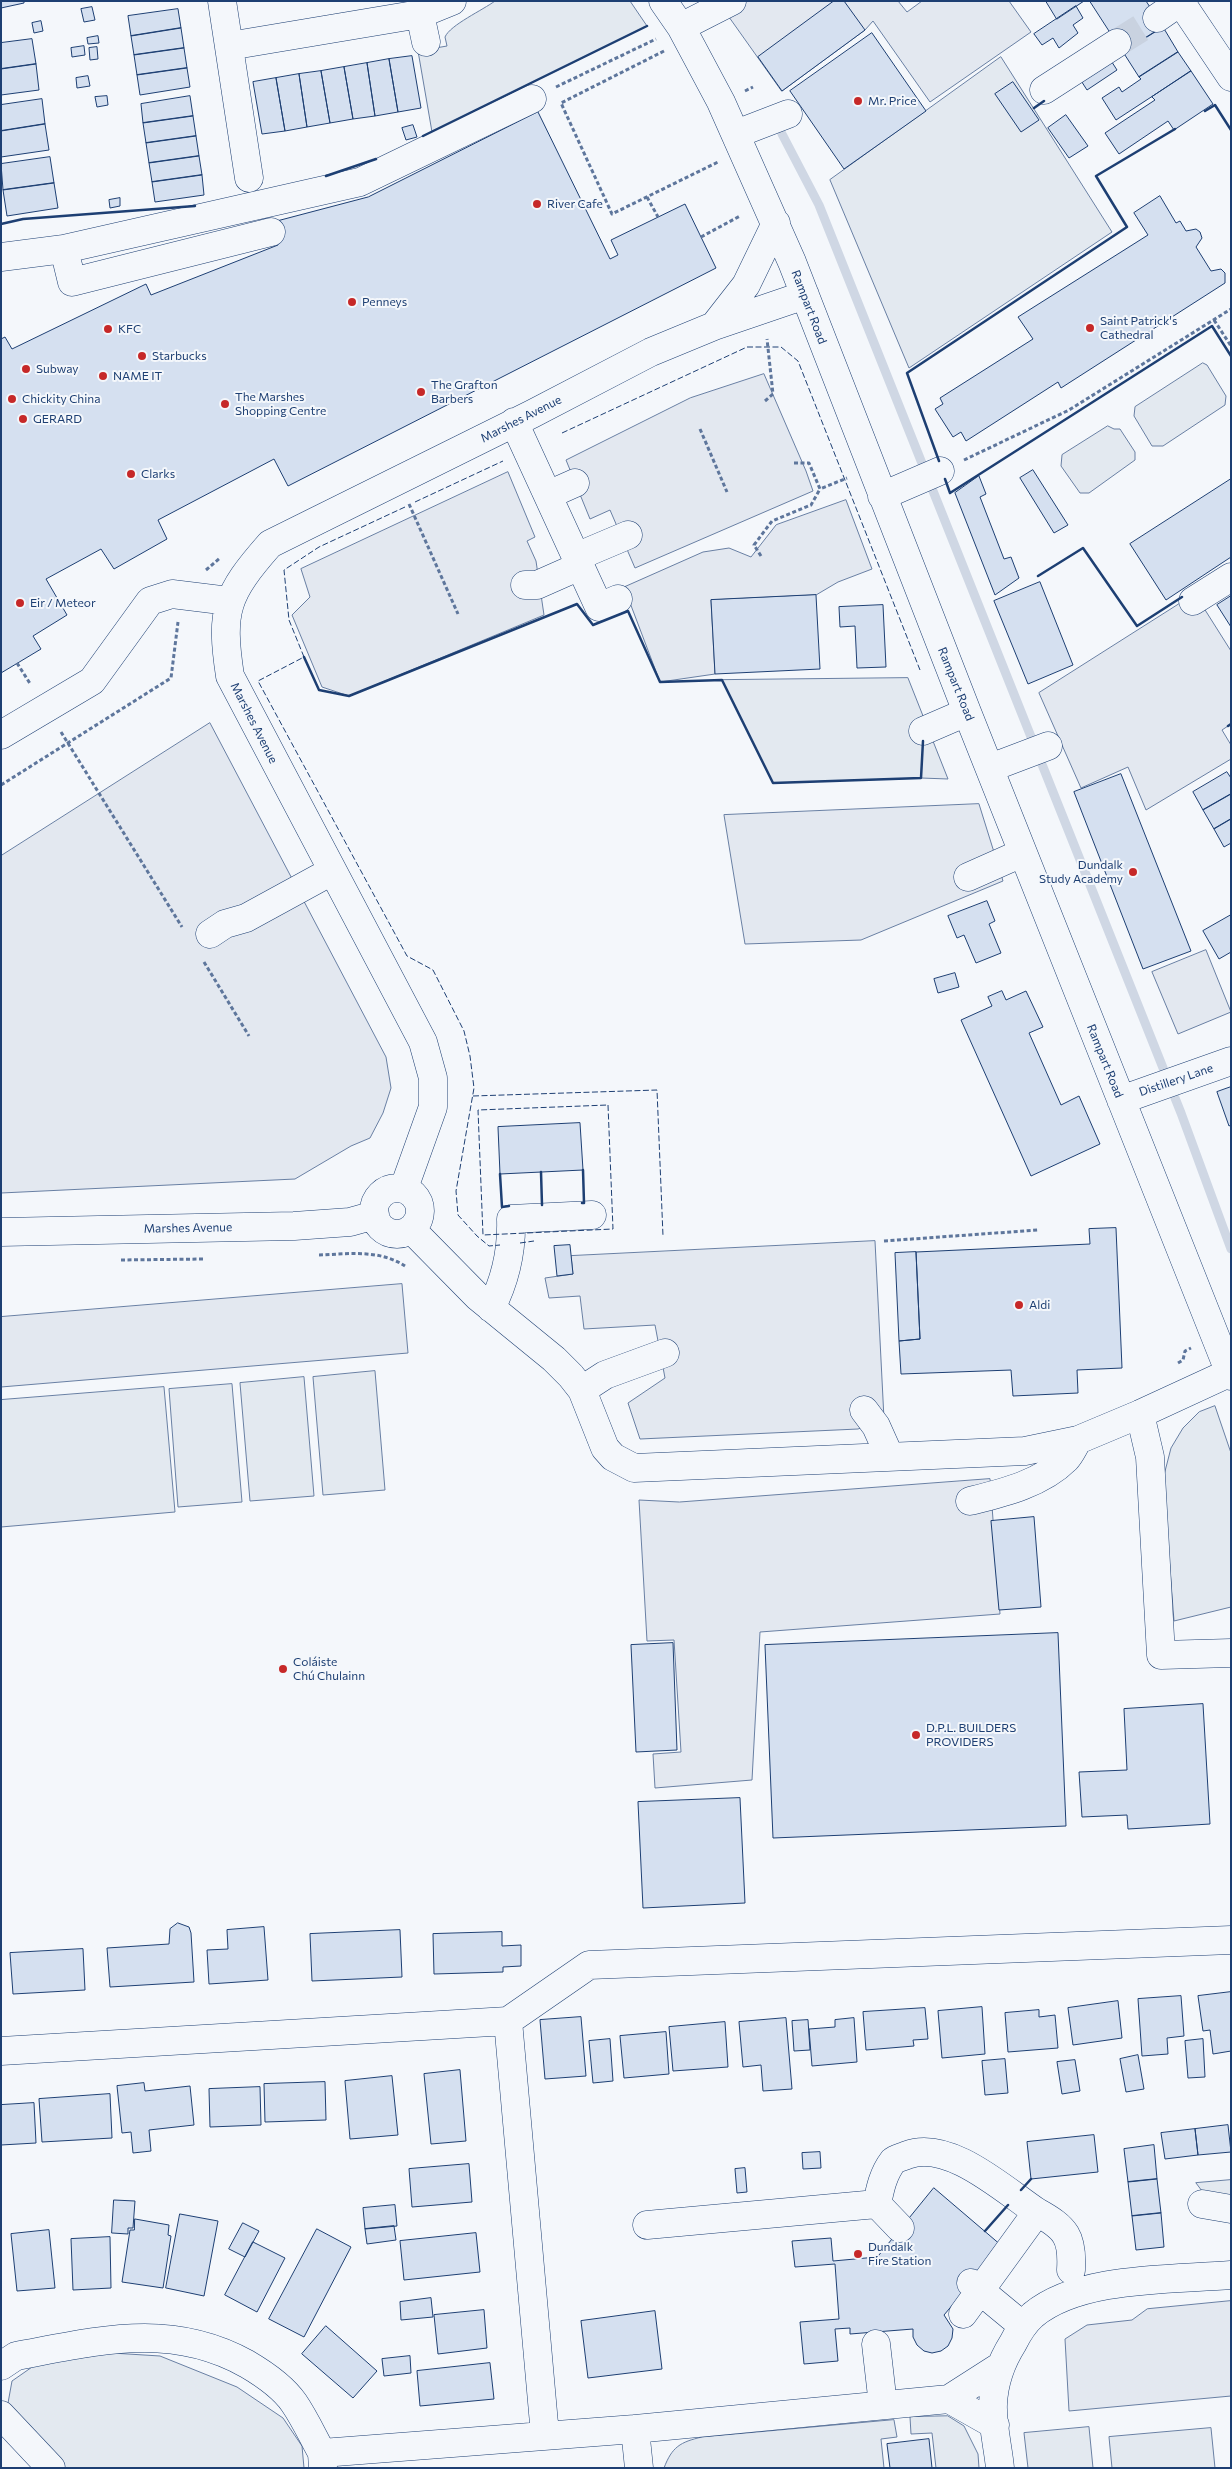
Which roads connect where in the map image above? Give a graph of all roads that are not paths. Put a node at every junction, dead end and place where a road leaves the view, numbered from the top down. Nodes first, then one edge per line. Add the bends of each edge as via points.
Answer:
1 (222, 1) edge
2 (452, 1) edge
3 (732, 1) edge
4 (1180, 2) edge
5 (420, 14) junction
6 (672, 15) edge
7 (1157, 18) tunnel mouth
8 (426, 42) dead end
9 (1117, 43) tunnel mouth
10 (229, 46) junction
11 (1231, 78) edge
12 (1044, 90) dead end
13 (532, 99) road end
14 (788, 114) dead end
15 (736, 134) junction
16 (249, 178) dead end
17 (776, 223) junction
18 (271, 232) dead end
19 (64, 249) junction
20 (1, 258) edge
21 (805, 295) junction
22 (714, 326) junction
23 (514, 422) junction
24 (940, 472) road end
25 (575, 483) dead end
26 (548, 495) junction
27 (882, 496) junction
28 (628, 535) dead end
29 (577, 558) junction
30 (1231, 578) edge
31 (522, 579) dead end
32 (618, 599) dead end
33 (229, 601) junction
34 (1193, 601) dead end
35 (967, 712) junction
36 (923, 731) dead end
37 (1, 735) edge
38 (1036, 750) dead end
39 (990, 768) junction
40 (1022, 853) junction
41 (328, 864) junction
42 (968, 877) dead end
43 (217, 929) dead end
44 (1231, 1061) edge
45 (1121, 1100) junction
46 (404, 1188) junction
47 (374, 1215) junction
48 (592, 1215) dead end
49 (412, 1230) junction
50 (1, 1232) edge
51 (491, 1308) junction
52 (665, 1353) dead end
53 (1230, 1374) edge
54 (582, 1390) junction
55 (864, 1410) dead end
56 (1140, 1414) junction
57 (1078, 1440) junction
58 (889, 1455) junction
59 (970, 1501) dead end
60 (1231, 1653) edge
61 (1231, 1940) edge
62 (508, 2021) junction
63 (1, 2050) edge
64 (877, 2204) junction
65 (1202, 2204) dead end
66 (1231, 2209) edge
67 (1037, 2212) junction
68 (647, 2225) dead end
69 (900, 2228) dead end
70 (1071, 2270) dead end
71 (1231, 2275) edge
72 (976, 2287) junction
73 (963, 2314) dead end
74 (1023, 2326) junction
75 (876, 2344) dead end
76 (1, 2366) edge
77 (999, 2367) junction
78 (950, 2399) junction
79 (883, 2405) junction
80 (1, 2416) edge
81 (995, 2425) junction
82 (635, 2429) junction
83 (545, 2435) junction
84 (323, 2460) edge
85 (51, 2468) edge
86 (639, 2468) edge
87 (1000, 2468) edge

1 - 10 street
2 - 5 street
3 - 6 street
4 - 7 street
4 - 11 street
5 - 8 street
5 - 10 street
6 - 15 street, Rampart Road
9 - 12 street
10 - 16 street
13 - 19 street via 360,182
14 - 15 street
15 - 17 street, Rampart Road
17 - 21 street, Rampart Road
17 - 22 street, Marshes Avenue via 746,285
18 - 19 street via 72,282
19 - 20 street
21 - 22 street, Marshes Avenue
21 - 27 street, Rampart Road
22 - 23 street, Marshes Avenue via 651,352
23 - 26 street
23 - 33 street, Marshes Avenue via 270,544 247,570
24 - 27 street
25 - 26 street
26 - 29 street
27 - 35 street, Rampart Road
28 - 29 street
29 - 31 street
29 - 32 street via 599,607
30 - 34 street
33 - 37 street via 172,594 150,601 92,681
33 - 41 street, Marshes Avenue via 224,637 230,676
35 - 36 street
35 - 39 street, Rampart Road
38 - 39 street
39 - 40 street, Rampart Road
40 - 42 street
40 - 45 street, Rampart Road
41 - 43 street via 238,905
41 - 46 street, Marshes Avenue via 423,1042 433,1078 434,1107
44 - 45 street, Distillery Lane
45 - 53 street, Rampart Road
46 - 47 street via 384,1192 376,1202
46 - 49 street via 416,1196 421,1210
47 - 49 street via 382,1229 389,1233
47 - 50 street, Marshes Avenue via 350,1222 294,1226
48 - 51 street via 511,1219 512,1234 502,1285
49 - 51 street
51 - 54 street via 554,1359
52 - 54 street via 605,1375
53 - 56 street
54 - 58 street via 605,1448 613,1457 634,1468
55 - 58 street via 876,1426
56 - 57 street
56 - 60 street via 1150,1457 1161,1655
57 - 58 street via 1026,1450
57 - 59 street via 1066,1459 1043,1474 1010,1491
61 - 62 street via 589,1965
62 - 63 street
62 - 83 street
64 - 67 street via 882,2181 894,2160 914,2152 941,2153 967,2165
64 - 68 street
64 - 69 street
65 - 66 street
67 - 70 street via 1058,2224 1072,2247
67 - 72 street
71 - 74 street via 1081,2290 1056,2301 1032,2316
72 - 73 street
72 - 74 street
74 - 77 street
75 - 79 street
76 - 84 street via 16,2356 133,2338 167,2338 202,2344 264,2374 293,2402
77 - 78 street
77 - 81 street via 993,2405
78 - 79 street
78 - 81 street
79 - 82 street
80 - 85 street
81 - 87 street
82 - 83 street
82 - 86 street
83 - 84 street

